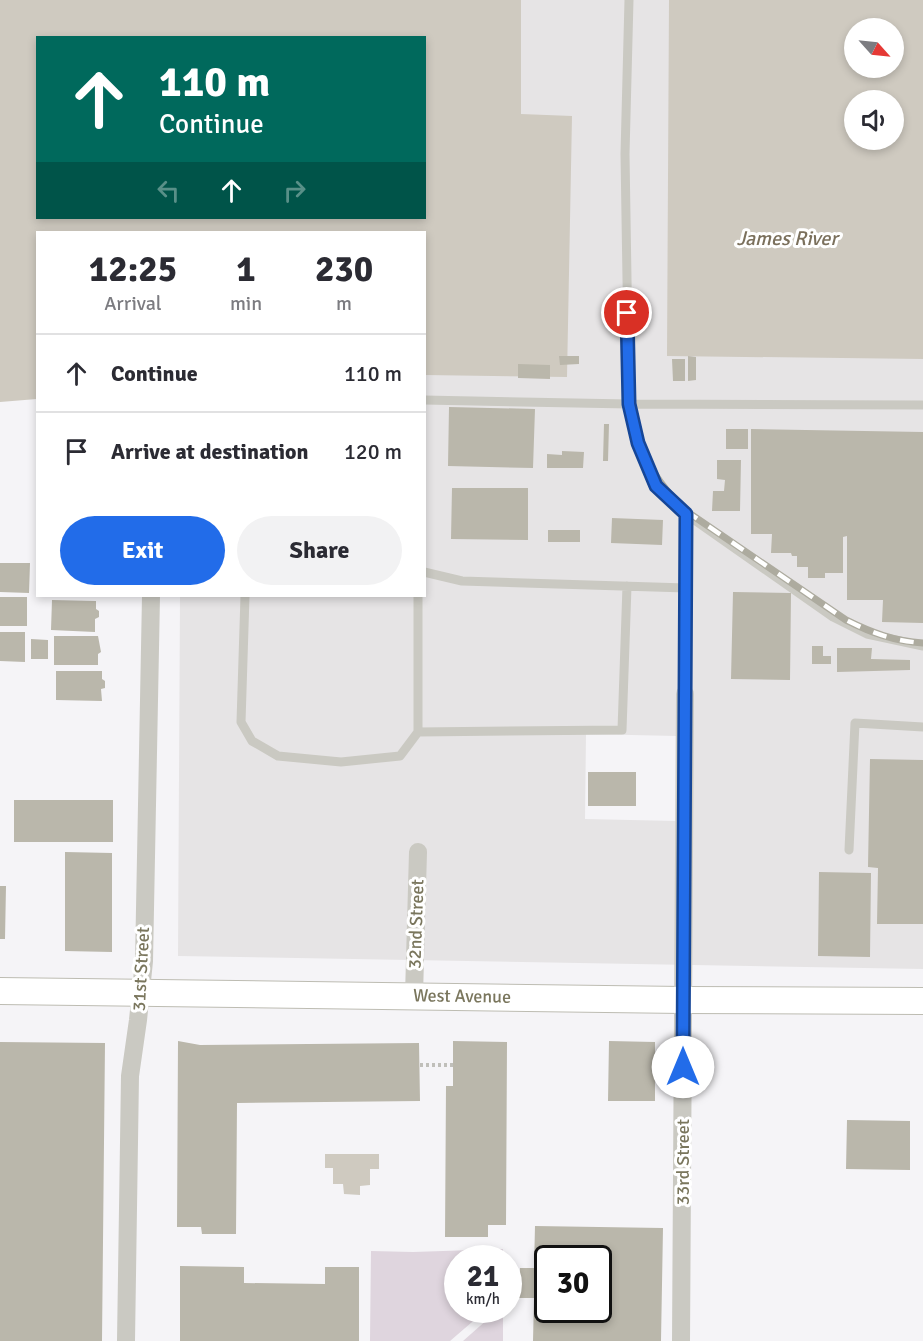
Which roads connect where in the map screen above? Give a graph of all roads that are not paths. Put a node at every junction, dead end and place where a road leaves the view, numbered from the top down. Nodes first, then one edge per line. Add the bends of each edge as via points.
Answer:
1 (629, 0) edge
2 (426, 400) edge
3 (629, 404) junction
4 (923, 405) edge
5 (686, 514) junction
6 (426, 572) edge
7 (627, 586) junction
8 (686, 588) junction
9 (151, 597) edge
10 (245, 597) edge
11 (418, 597) edge
12 (923, 646) edge
13 (686, 694) joint
14 (923, 727) edge
15 (418, 732) junction
16 (849, 850) dead end
17 (418, 852) dead end
18 (0, 991) edge
19 (141, 992) junction
20 (414, 995) junction
21 (683, 1000) junction
22 (923, 1001) edge
23 (126, 1341) edge
24 (681, 1341) edge

1 - 3 lane via 625,154
2 - 3 lane
3 - 4 lane
3 - 5 lane via 638,443 656,486
5 - 8 lane
5 - 12 lane via 833,616 867,634
6 - 7 lane via 462,581
7 - 8 lane
7 - 15 lane via 622,730
8 - 13 lane
9 - 19 street, 31st Street
10 - 15 lane via 241,722 252,741 278,756 342,762 400,756
11 - 15 lane
13 - 21 street, 33rd Street
14 - 16 lane via 855,723
17 - 20 street, 32nd Street
18 - 19 street, West Avenue
19 - 20 street, West Avenue
19 - 23 street, 31st Street via 130,1076
20 - 21 street, West Avenue
21 - 22 street, West Avenue
21 - 24 street, 33rd Street

